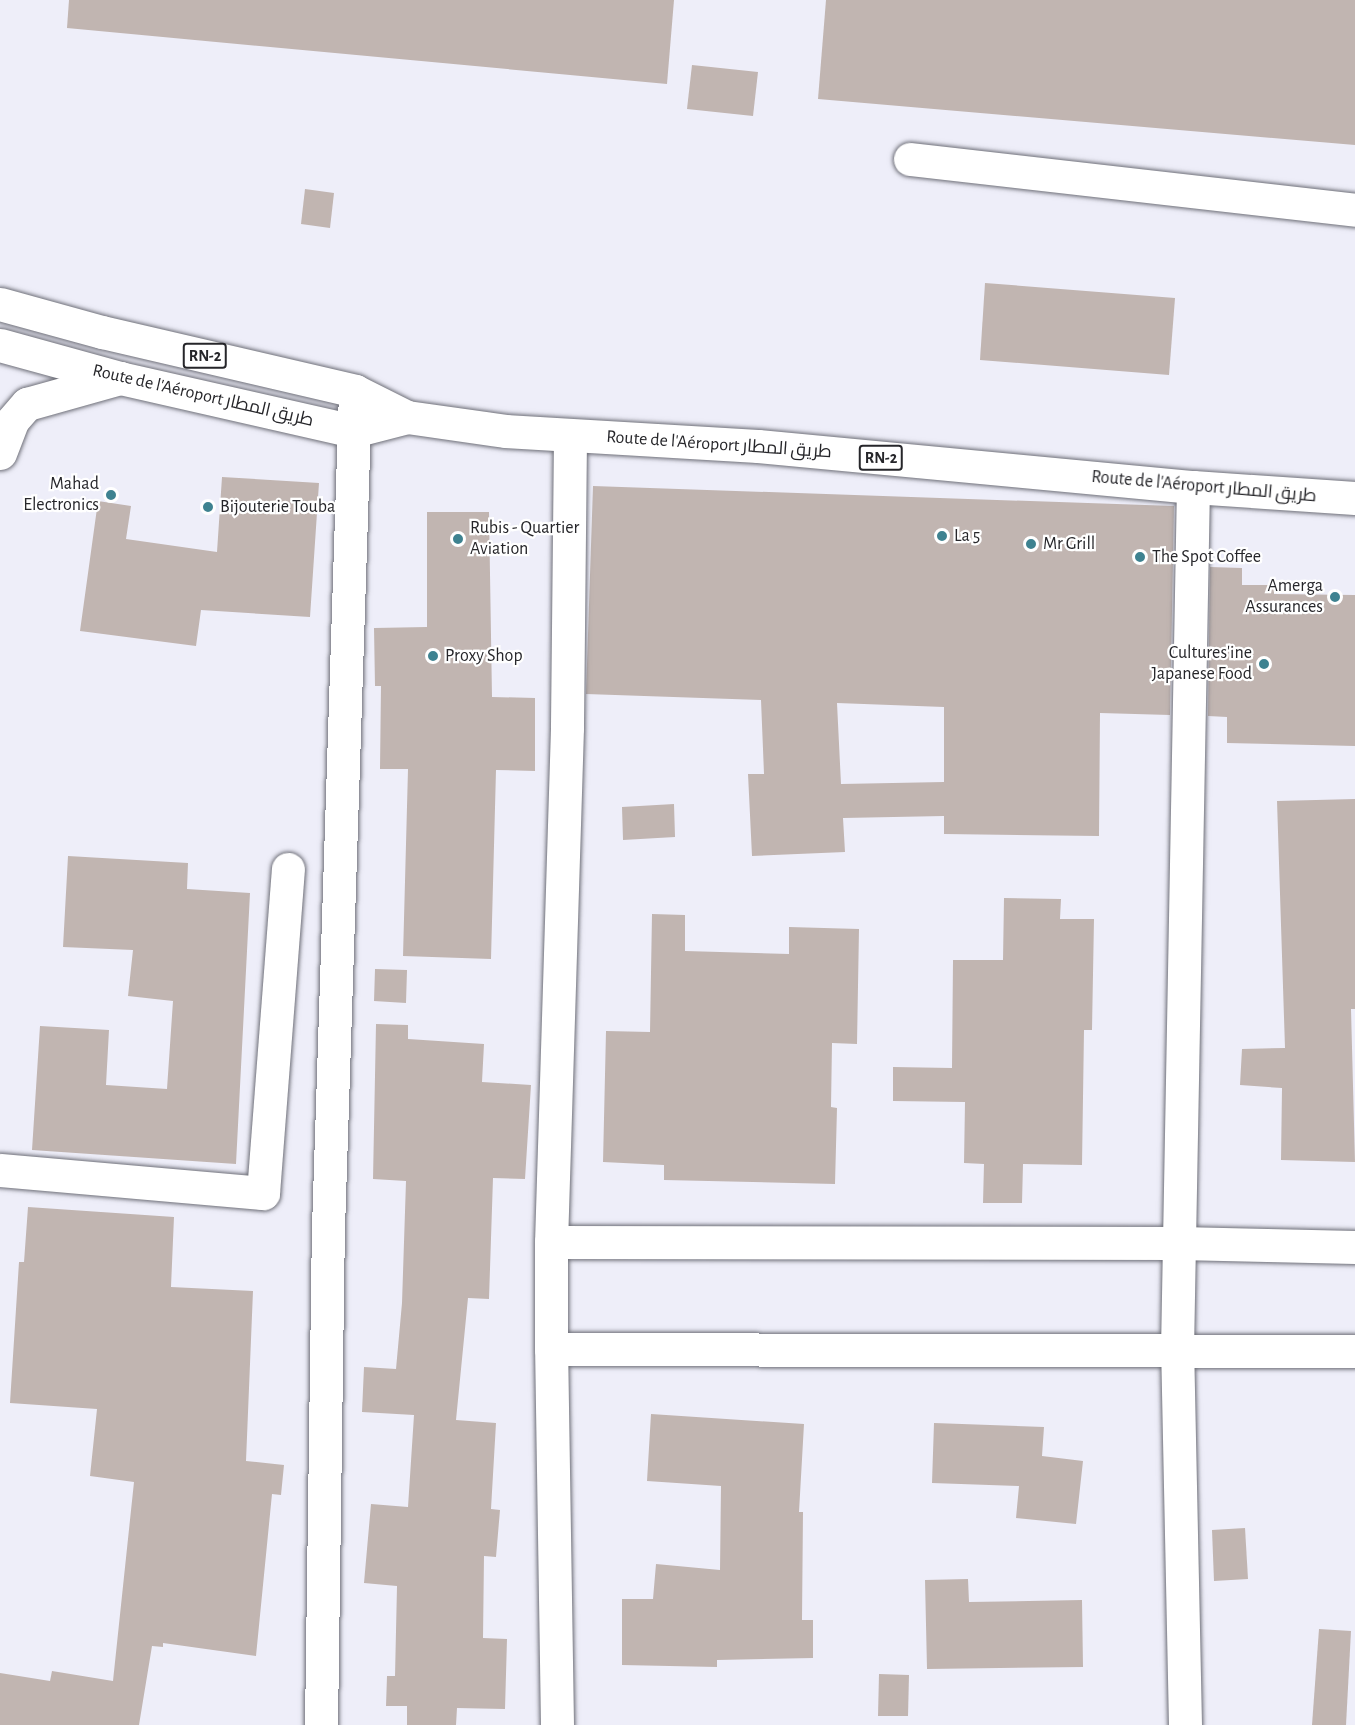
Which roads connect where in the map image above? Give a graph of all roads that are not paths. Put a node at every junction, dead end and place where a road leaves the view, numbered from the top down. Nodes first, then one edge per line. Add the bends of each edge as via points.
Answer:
1 (910, 159) dead end
2 (1355, 210) edge
3 (0, 304) edge
4 (0, 345) edge
5 (120, 378) junction
6 (355, 391) junction
7 (407, 417) junction
8 (353, 431) junction
9 (570, 436) junction
10 (0, 453) edge
11 (1193, 487) junction
12 (1355, 498) edge
13 (288, 869) dead end
14 (0, 1170) edge
15 (551, 1242) junction
16 (1179, 1243) junction
17 (1355, 1247) edge
18 (551, 1349) junction
19 (1177, 1350) junction
20 (1355, 1352) edge
21 (321, 1725) edge
22 (557, 1725) edge
23 (1185, 1725) edge

1 - 2 street
3 - 6 street, Route de l'Aéroport طريق المطار / RN-2
4 - 5 street, Route de l'Aéroport طريق المطار / RN-2
5 - 8 street, Route de l'Aéroport طريق المطار / RN-2
5 - 10 street via 27,404 12,421
6 - 7 street, Route de l'Aéroport طريق المطار / RN-2
6 - 8 street
7 - 8 street, Route de l'Aéroport طريق المطار / RN-2
7 - 9 street, Route de l'Aéroport طريق المطار / RN-2
8 - 21 street via 328,1228
9 - 11 street, Route de l'Aéroport طريق المطار / RN-2 via 758,446
9 - 15 street via 567,728
11 - 12 street, Route de l'Aéroport طريق المطار / RN-2
11 - 16 street
13 - 14 street via 262,1193
15 - 16 street
15 - 18 street
16 - 17 street
16 - 19 street
18 - 19 street
18 - 22 street
19 - 20 street
19 - 23 street

